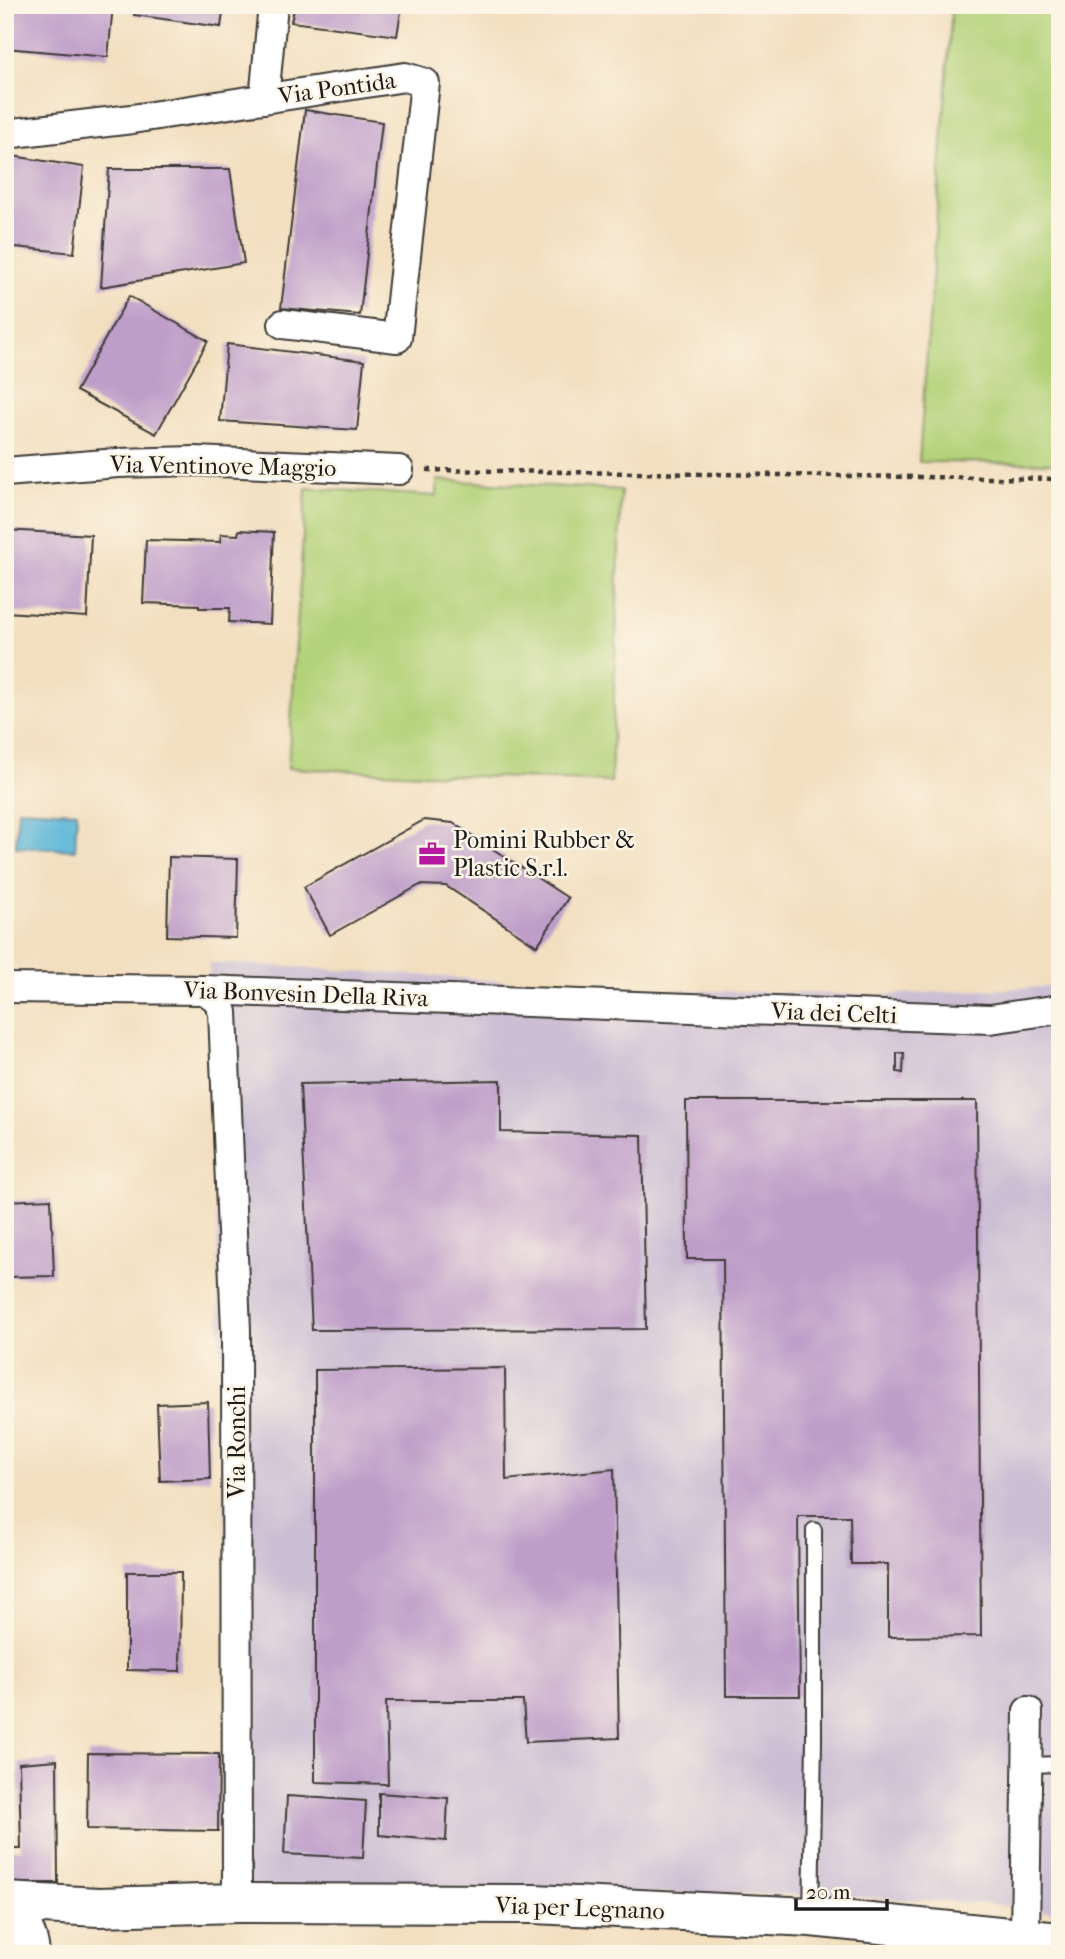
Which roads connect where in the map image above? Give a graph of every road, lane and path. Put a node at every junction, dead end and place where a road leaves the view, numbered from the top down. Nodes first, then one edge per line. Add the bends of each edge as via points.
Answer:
1 (273, 5) edge
2 (264, 99) junction
3 (5, 134) edge
4 (283, 324) dead end
5 (399, 470) joint
6 (5, 472) edge
7 (1060, 480) edge
8 (5, 988) edge
9 (205, 990) junction
10 (607, 1005) joint
11 (1060, 1009) edge
12 (814, 1530) dead end
13 (1028, 1711) dead end
14 (1028, 1765) junction
15 (1060, 1765) edge
16 (5, 1902) edge
17 (237, 1903) junction
18 (99, 1907) junction
19 (5, 1909) edge
20 (811, 1917) junction
21 (1042, 1940) edge
22 (30, 1951) edge

1 - 2 street
2 - 3 street, Via Pontida
2 - 4 street, Via Pontida via 405,77 425,83 397,338
5 - 6 street, Via Ventinove Maggio via 195,461
5 - 7 path
8 - 9 street, Via Bonvesin Della Riva
9 - 10 street, Via Bonvesin Della Riva
9 - 17 street, Via Ronchi via 217,999 223,1012 236,1330
10 - 11 street, Via dei Celti via 990,1019
12 - 20 lane
13 - 14 street
14 - 15 lane
14 - 21 street
16 - 18 street, Via per Legnano
17 - 18 street, Via per Legnano
17 - 20 street, Via per Legnano via 534,1904
18 - 22 street, Via per Legnano via 50,1921
19 - 22 street via 22,1926
20 - 21 street, Via per Legnano

